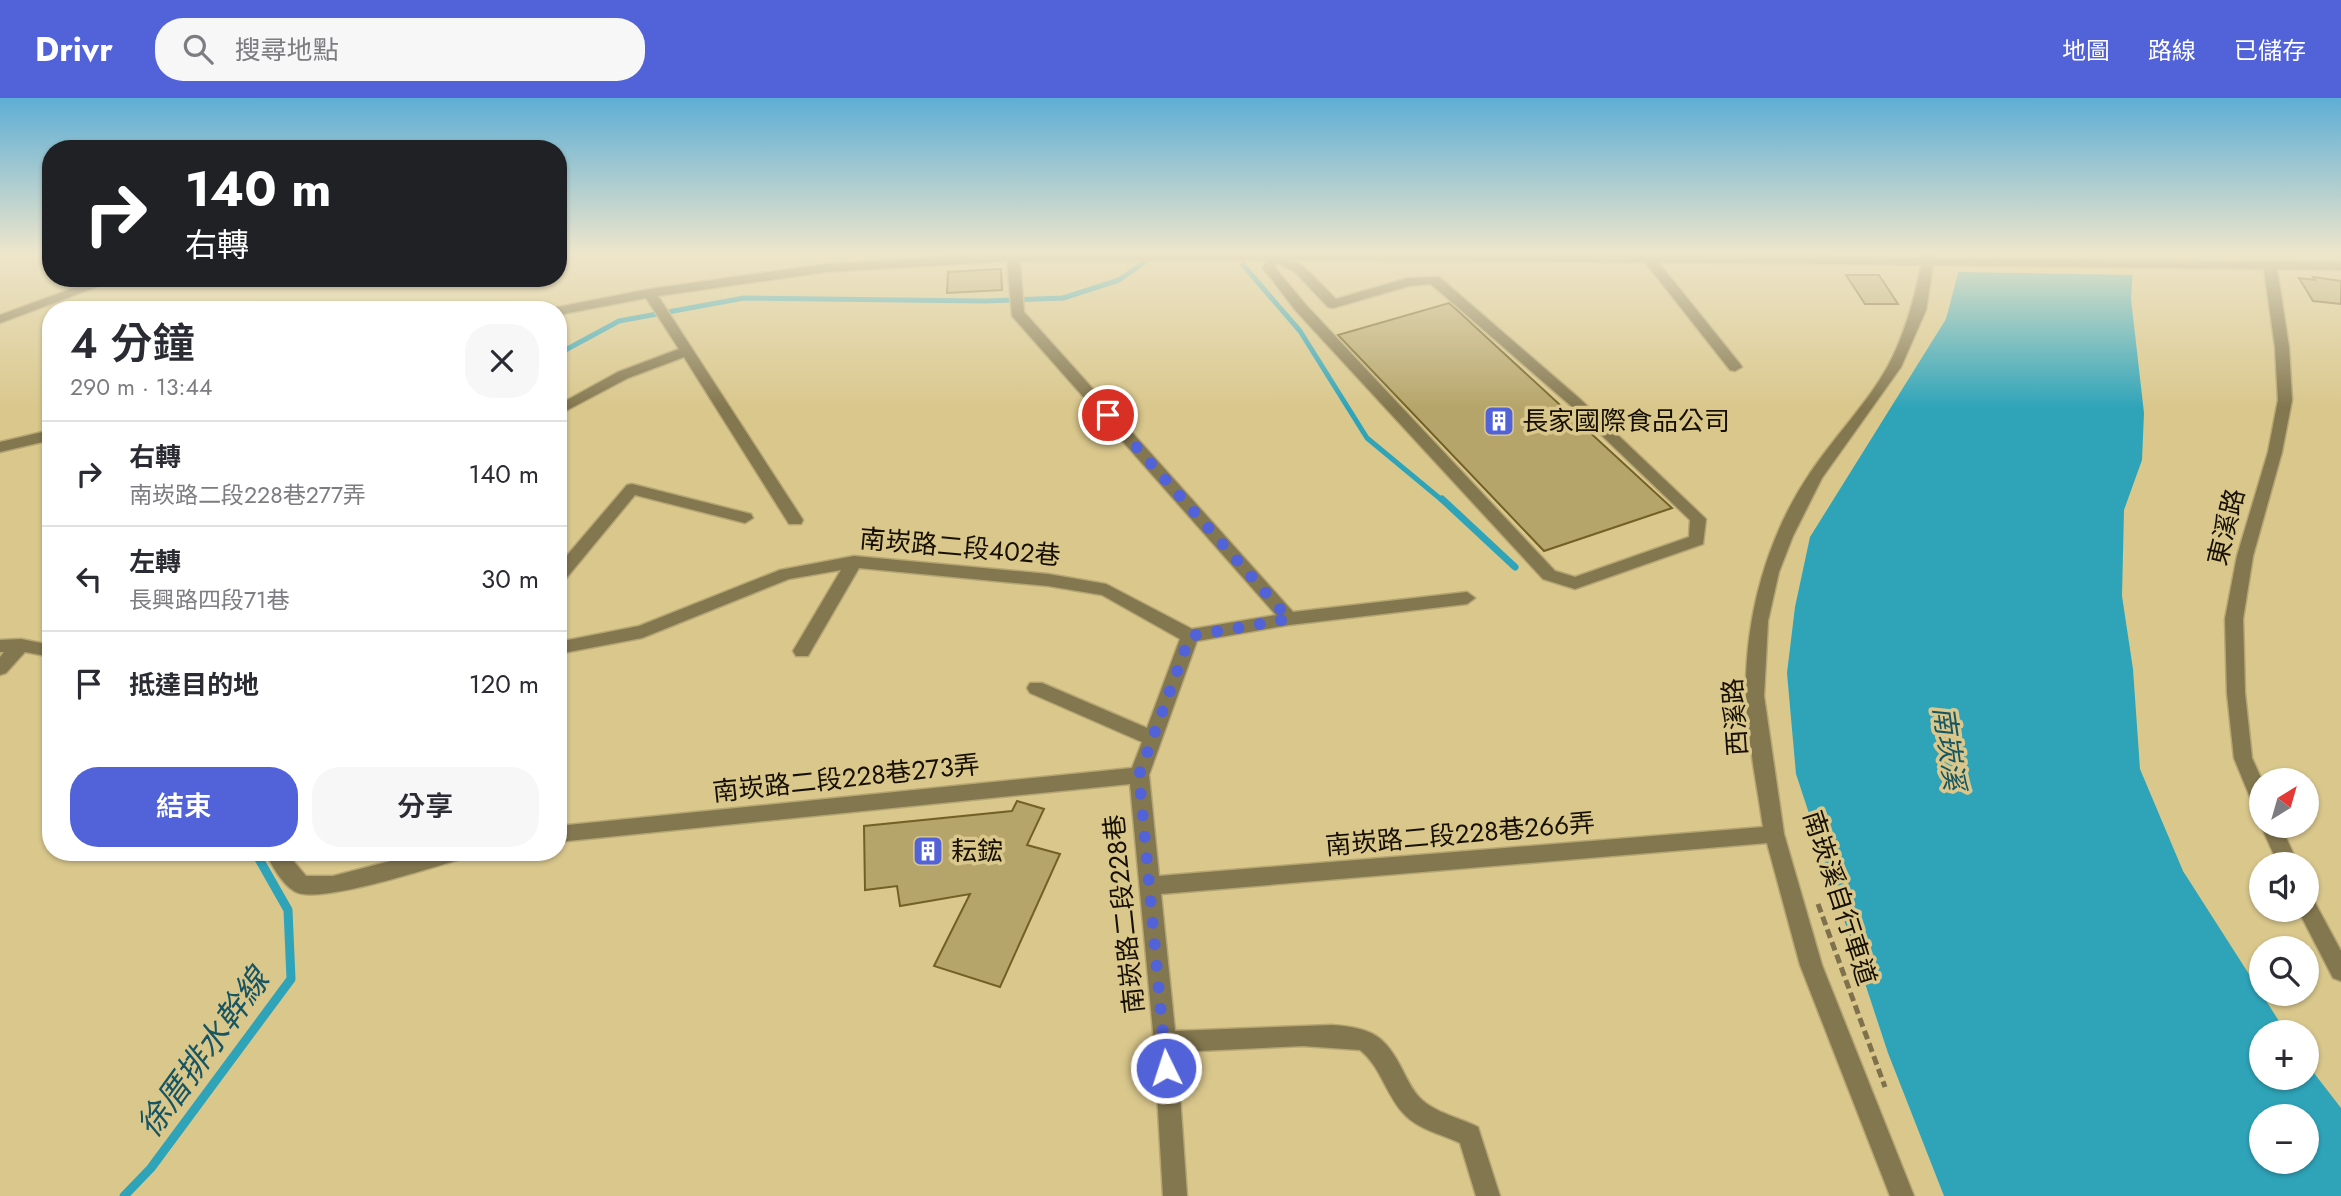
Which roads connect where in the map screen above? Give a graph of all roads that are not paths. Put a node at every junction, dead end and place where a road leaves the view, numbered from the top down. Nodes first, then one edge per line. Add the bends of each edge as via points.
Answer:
1 (38, 305) edge
2 (587, 305) edge
3 (658, 305) edge
4 (1016, 305) edge
5 (1300, 305) edge
6 (1329, 305) edge
7 (1463, 305) edge
8 (1686, 305) edge
9 (1920, 305) edge
10 (2276, 305) edge
11 (567, 309) edge
12 (1306, 313) junction
13 (0, 319) edge
14 (686, 351) junction
15 (1735, 366) dead end
16 (567, 406) edge
17 (42, 437) edge
18 (0, 447) edge
19 (745, 518) dead end
20 (795, 520) dead end
21 (854, 562) junction
22 (567, 567) edge
23 (1468, 598) dead end
24 (1289, 619) junction
25 (1190, 636) junction
26 (21, 645) junction
27 (0, 646) edge
28 (567, 646) edge
29 (42, 649) edge
30 (802, 651) dead end
31 (0, 668) edge
32 (1036, 688) dead end
33 (1153, 740) junction
34 (2249, 772) edge
35 (1139, 775) junction
36 (567, 833) edge
37 (1774, 834) junction
38 (280, 861) edge
39 (424, 861) edge
40 (1150, 886) junction
41 (2314, 922) edge
42 (2341, 971) edge
43 (1165, 1042) junction
44 (1175, 1196) edge
45 (1488, 1196) edge
46 (1902, 1196) edge

1 - 13 street
2 - 11 street
3 - 14 street
4 - 24 street via 1017,313
5 - 12 street
6 - 12 street
7 - 12 street via 1575,402 1698,519 1698,540 1575,583 1549,575
8 - 15 street
9 - 37 street, 西溪路 via 1894,367 1815,477 1771,572 1759,621 1755,696
10 - 34 street, 東溪路 via 2285,400 2245,556 2234,619 2236,693 2243,758
14 - 16 street via 623,375
14 - 20 street
17 - 18 street
19 - 22 street via 632,489
21 - 25 street, 南崁路二段402巷 via 1048,580 1106,590
21 - 28 street, 南崁路二段402巷 via 786,574 642,632
21 - 30 street
23 - 24 street
24 - 25 street
25 - 33 street, 南崁路二段228巷
26 - 27 street
26 - 29 street
26 - 31 street
32 - 33 street
33 - 35 street, 南崁路二段228巷
35 - 36 street, 南崁路二段228巷273弄
35 - 40 street, 南崁路二段228巷
37 - 40 street, 南崁路二段228巷266弄
37 - 46 street, 西溪路 via 1811,965
38 - 39 street via 301,885 333,885
40 - 43 street, 南崁路二段228巷
41 - 42 street
43 - 44 street, 南崁路二段228巷
43 - 45 street via 1333,1034 1365,1039 1385,1057 1419,1113 1469,1135

